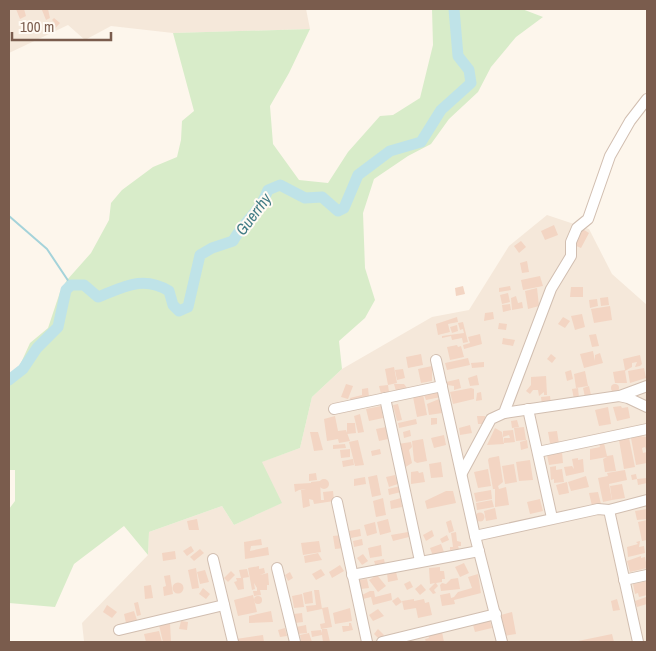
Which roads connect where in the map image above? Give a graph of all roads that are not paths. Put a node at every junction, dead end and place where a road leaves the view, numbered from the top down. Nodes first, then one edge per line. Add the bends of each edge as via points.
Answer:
1 (647, 99) edge
2 (436, 360) dead end
3 (442, 386) junction
4 (647, 387) edge
5 (619, 396) junction
6 (385, 398) junction
7 (647, 401) edge
8 (647, 407) edge
9 (334, 409) dead end
10 (528, 409) junction
11 (504, 413) junction
12 (647, 429) edge
13 (538, 452) junction
14 (462, 473) junction
15 (647, 500) edge
16 (337, 502) dead end
17 (609, 510) junction
18 (552, 518) junction
19 (475, 536) junction
20 (479, 551) junction
21 (213, 559) dead end
22 (420, 561) junction
23 (277, 568) dead end
24 (352, 575) junction
25 (647, 575) edge
26 (624, 580) junction
27 (224, 605) junction
28 (496, 614) junction
29 (118, 630) dead end
30 (647, 635) edge
31 (637, 640) edge
32 (233, 642) edge
33 (295, 642) edge
34 (366, 642) edge
35 (382, 642) edge
36 (502, 642) edge

1 - 11 street via 610,156 588,219 577,228 571,242 571,256 551,289
2 - 3 street
3 - 6 street
3 - 14 street
4 - 5 street
4 - 7 street
5 - 8 street
5 - 10 street
6 - 9 street
6 - 22 street
10 - 11 street
10 - 13 street
11 - 14 street via 491,419
12 - 13 street
13 - 18 street
14 - 19 street
15 - 17 street
16 - 24 street
17 - 18 street via 598,509
17 - 26 street
18 - 19 street
19 - 20 street
20 - 22 street
20 - 28 street
21 - 27 street
22 - 24 street
23 - 33 street
24 - 34 street
25 - 26 street
26 - 31 street
27 - 29 street
27 - 32 street
28 - 35 street
28 - 36 street
30 - 31 street

